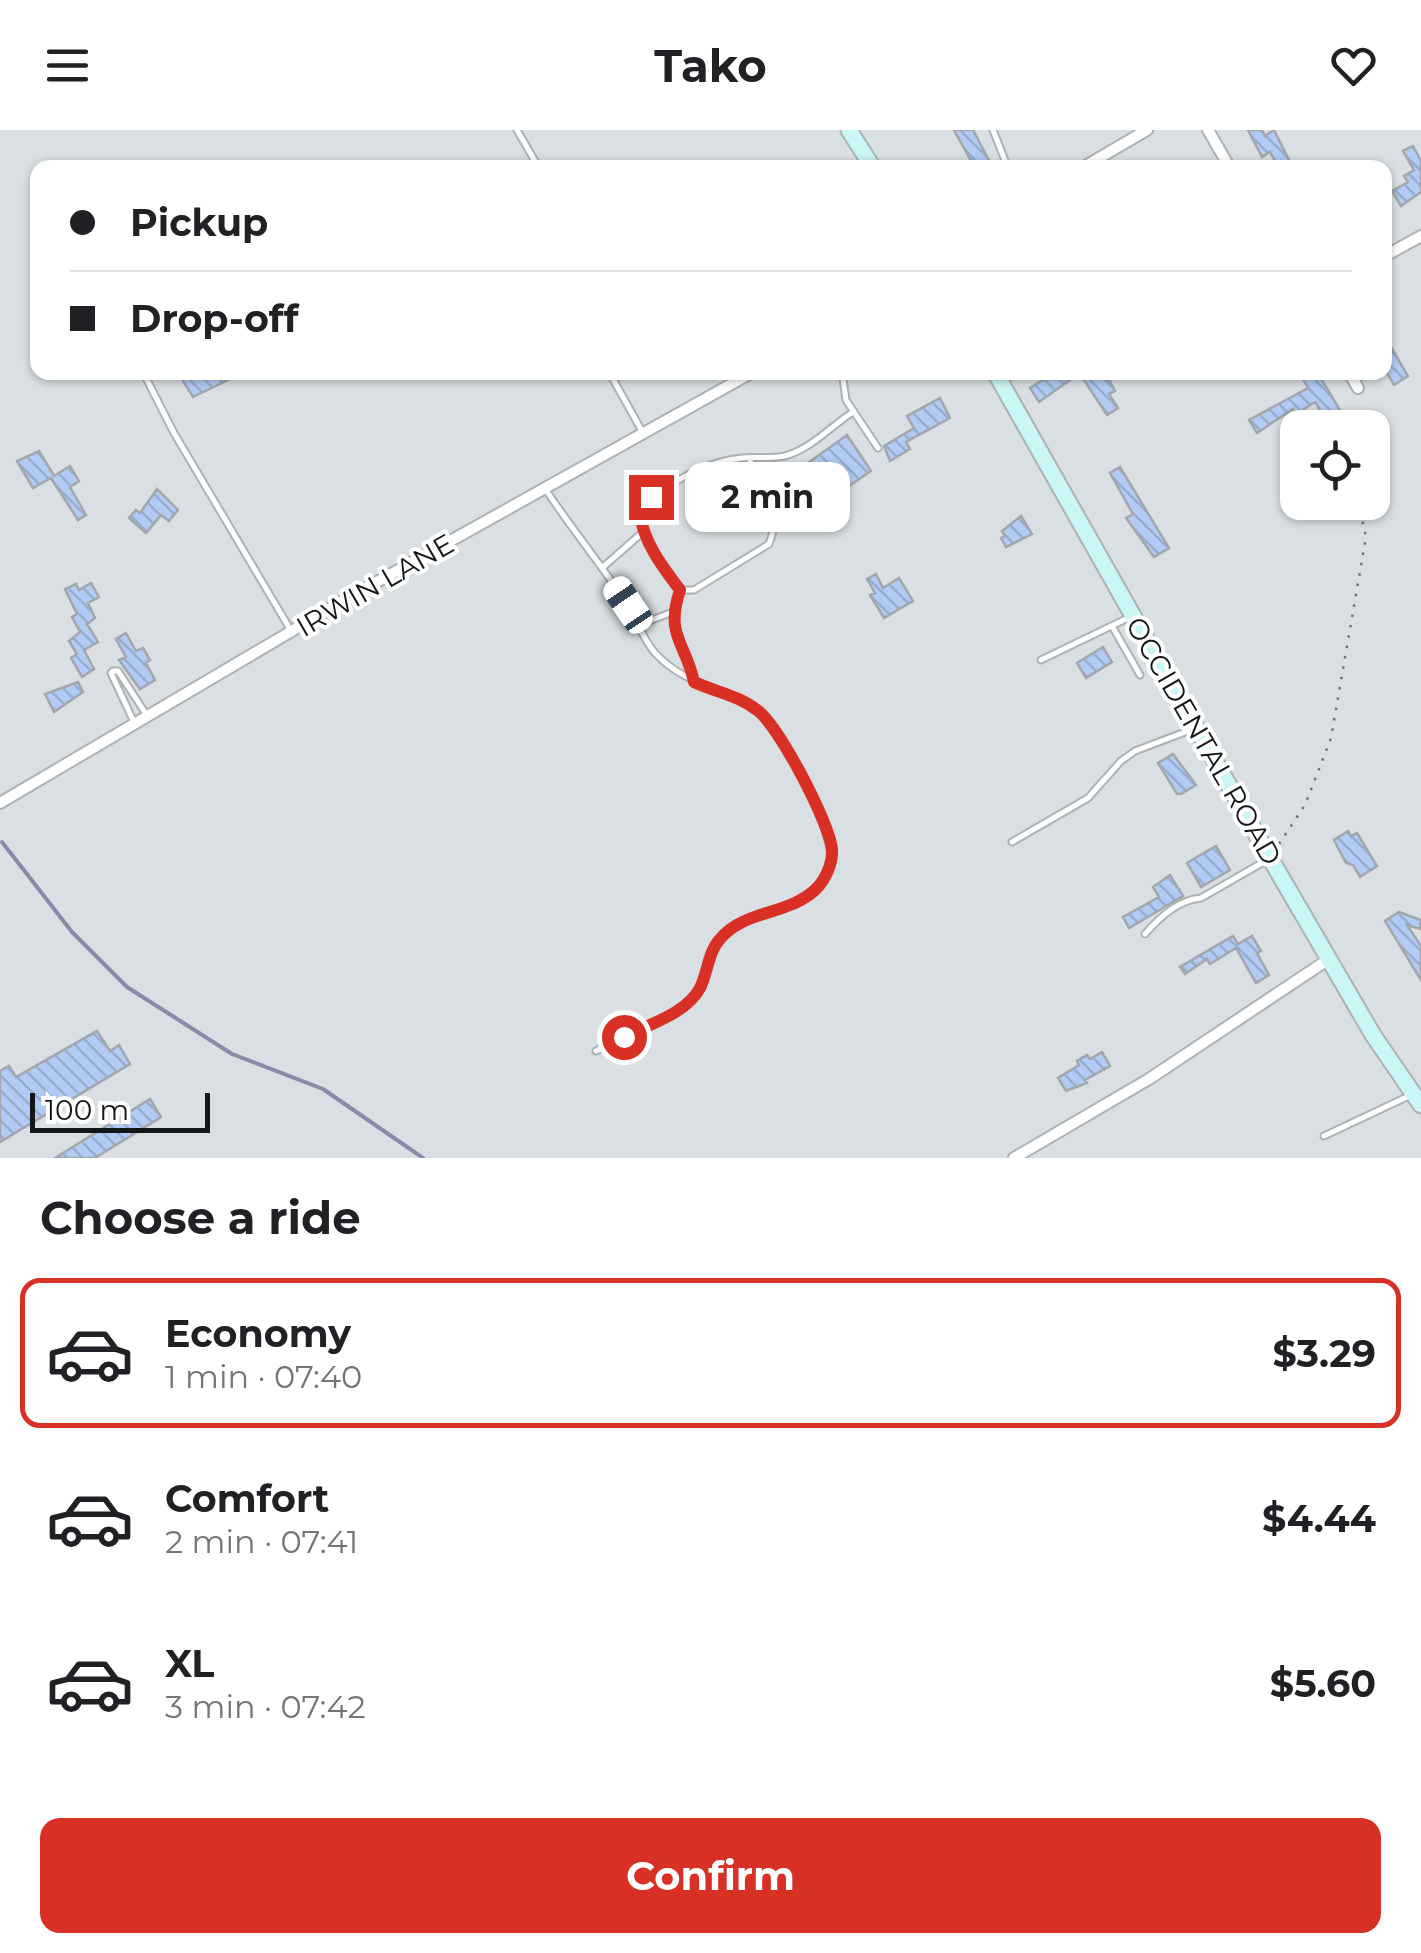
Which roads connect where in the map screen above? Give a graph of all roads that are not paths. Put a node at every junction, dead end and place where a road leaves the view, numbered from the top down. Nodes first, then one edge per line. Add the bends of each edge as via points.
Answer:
1 (517, 130) edge
2 (849, 130) edge
3 (993, 130) edge
4 (1147, 130) edge
5 (1208, 130) edge
6 (535, 160) edge
7 (868, 160) edge
8 (1005, 160) edge
9 (1096, 160) edge
10 (1225, 160) edge
11 (1421, 236) edge
12 (1392, 252) edge
13 (147, 380) edge
14 (614, 380) edge
15 (739, 380) edge
16 (842, 380) edge
17 (1000, 380) edge
18 (1354, 380) edge
19 (1358, 388) dead end
20 (853, 412) junction
21 (645, 435) junction
22 (878, 448) dead end
23 (750, 458) junction
24 (546, 490) junction
25 (642, 532) junction
26 (602, 568) junction
27 (680, 590) junction
28 (673, 612) junction
29 (1133, 616) junction
30 (638, 625) junction
31 (1112, 626) junction
32 (292, 632) junction
33 (1041, 660) dead end
34 (1140, 675) dead end
35 (694, 682) junction
36 (148, 717) junction
37 (136, 724) junction
38 (1196, 728) junction
39 (0, 803) edge
40 (1012, 842) dead end
41 (1270, 858) junction
42 (1145, 934) dead end
43 (1329, 959) junction
44 (596, 1051) dead end
45 (1418, 1099) edge
46 (1324, 1136) dead end
47 (1014, 1158) edge

1 - 6 lane
2 - 7 street
3 - 8 lane
4 - 9 street
5 - 10 street
11 - 12 street
13 - 32 lane
14 - 21 lane
15 - 21 street, IRWIN LANE
16 - 20 lane
17 - 29 street, OCCIDENTAL ROAD
18 - 19 street
20 - 22 lane
20 - 23 lane via 785,457
21 - 24 street, IRWIN LANE
23 - 25 lane via 700,470 651,497 639,511
23 - 27 lane via 754,487 776,522 769,544 694,590
24 - 26 lane
24 - 32 street, IRWIN LANE
25 - 26 lane
25 - 27 lane
26 - 30 lane
27 - 28 lane
28 - 30 lane
28 - 35 lane
29 - 31 lane
29 - 38 street, OCCIDENTAL ROAD
30 - 35 lane via 663,662
31 - 33 lane
31 - 34 lane
32 - 36 street, IRWIN LANE
35 - 44 lane via 739,698 779,735 829,835 829,869 793,904 742,922 720,939 692,1000
36 - 37 street, IRWIN LANE
36 - 37 lane via 113,670
37 - 39 street, IRWIN LANE
38 - 40 lane via 1135,751 1088,798
38 - 41 street, OCCIDENTAL ROAD
41 - 42 lane via 1189,899
41 - 43 street, OCCIDENTAL ROAD
43 - 45 street, OCCIDENTAL ROAD
43 - 47 street via 1149,1079
45 - 46 lane

